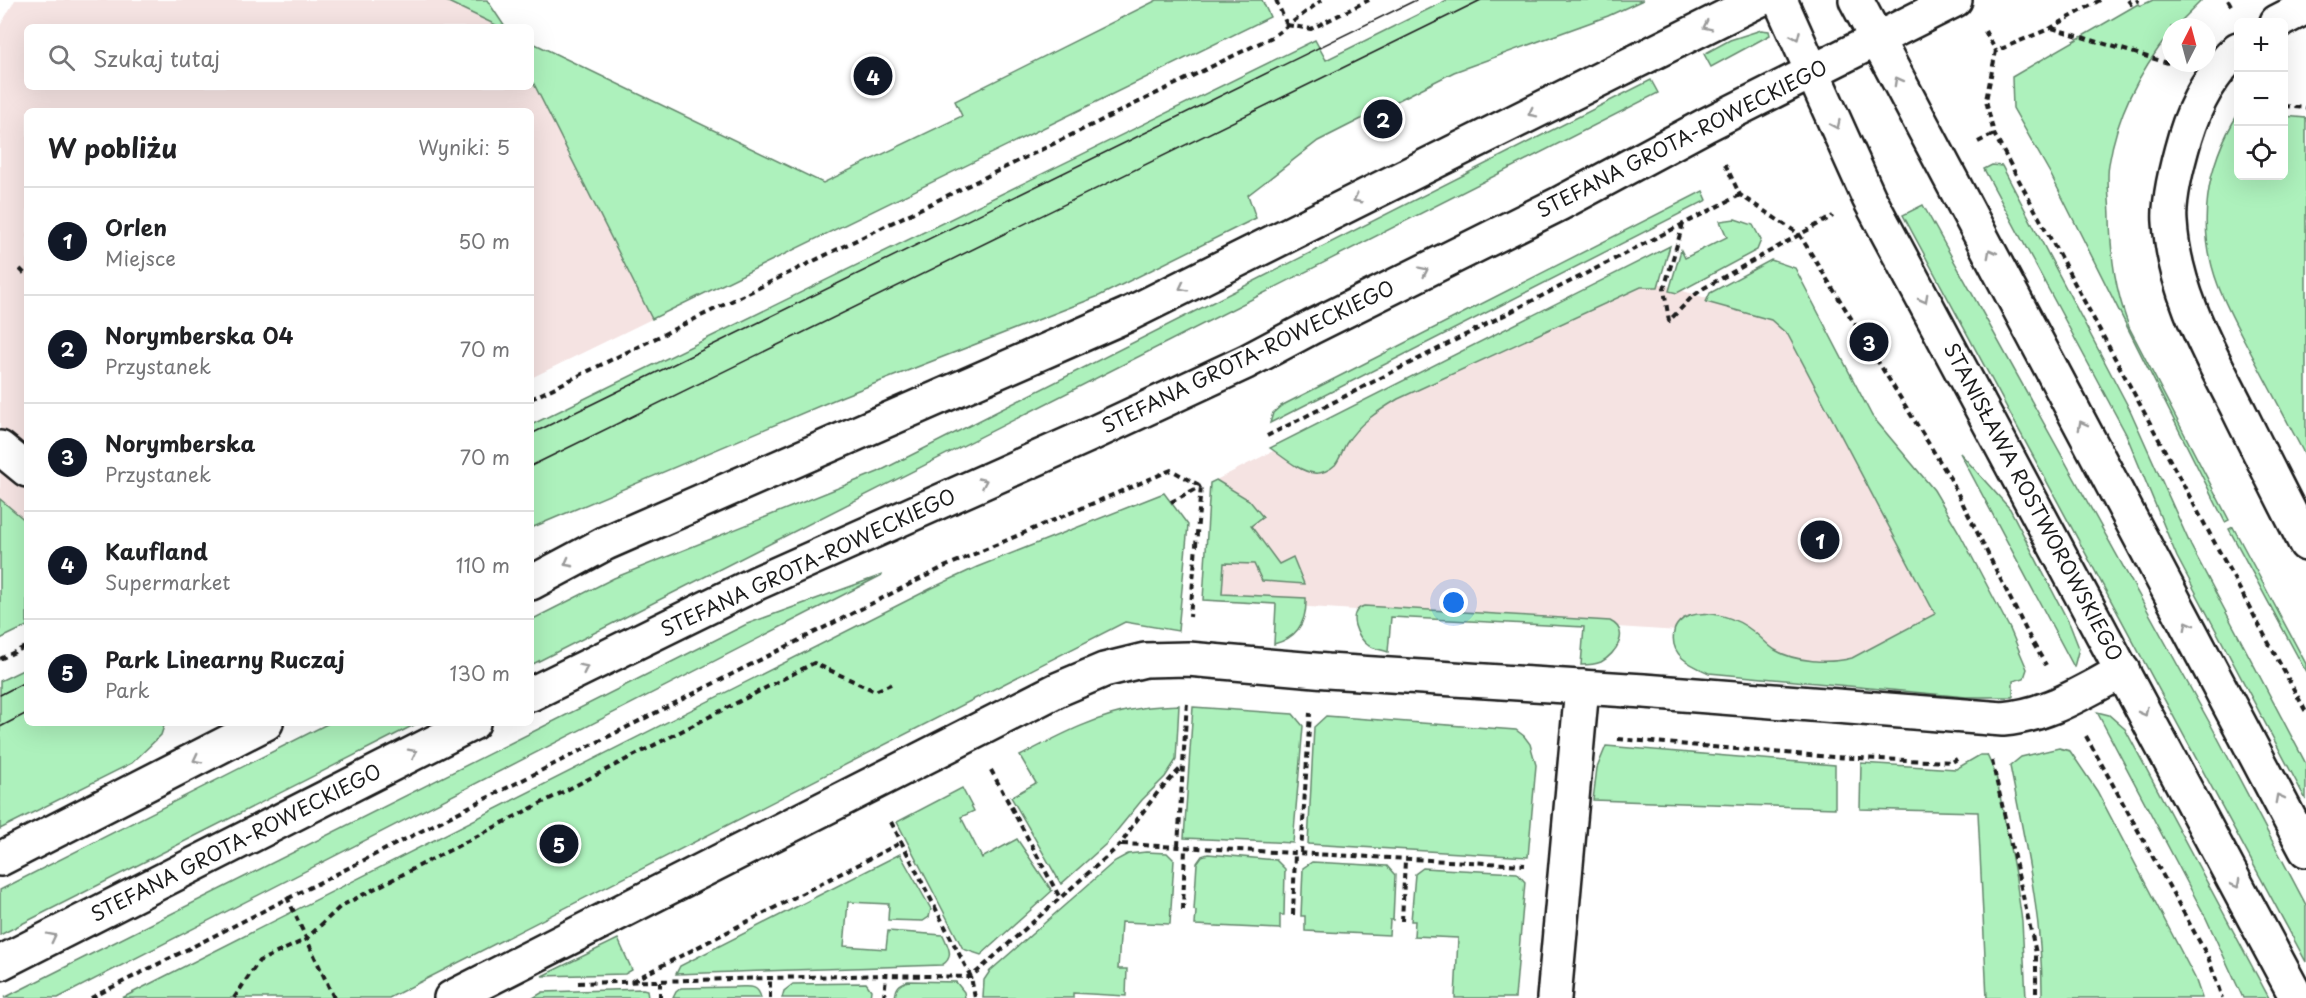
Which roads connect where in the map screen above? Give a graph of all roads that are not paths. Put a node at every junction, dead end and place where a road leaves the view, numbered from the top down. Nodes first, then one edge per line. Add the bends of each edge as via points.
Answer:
1 (1759, 0) edge
2 (1780, 0) edge
3 (1856, 0) edge
4 (1955, 0) edge
5 (2306, 7) edge
6 (2285, 18) edge
7 (1875, 40) junction
8 (2234, 53) edge
9 (1812, 72) junction
10 (0, 448) edge
11 (24, 468) edge
12 (2302, 528) edge
13 (534, 581) edge
14 (2122, 671) junction
15 (1582, 687) junction
16 (534, 693) edge
17 (253, 726) edge
18 (467, 726) edge
19 (2306, 850) edge
20 (0, 859) edge
21 (0, 963) edge
22 (452, 998) edge
23 (1554, 998) edge
24 (2297, 998) edge

1 -> 13 main road via 1127,315 606,543
2 -> 9 main road, STANISŁAWA ROSTWOROWSKIEGO
3 - 7 main road
4 - 7 main road, STEFANA GROTA-ROWECKIEGO
5 - 6 main road
7 - 9 main road, STEFANA GROTA-ROWECKIEGO
19 -> 7 main road
8 - 12 main road via 2214,76 2191,117 2177,164 2169,220 2175,265 2196,326
9 -> 14 main road, STANISŁAWA ROSTWOROWSKIEGO via 1869,198
16 -> 9 main road, STEFANA GROTA-ROWECKIEGO via 757,583 1236,367
10 - 11 main road
14 - 15 main road via 2047,710 2003,719
14 -> 24 main road, STANISŁAWA ROSTWOROWSKIEGO
15 - 22 main road via 1188,659 1144,660 1104,670 1059,689
15 - 23 main road
17 -> 20 main road
21 -> 18 main road, STEFANA GROTA-ROWECKIEGO

